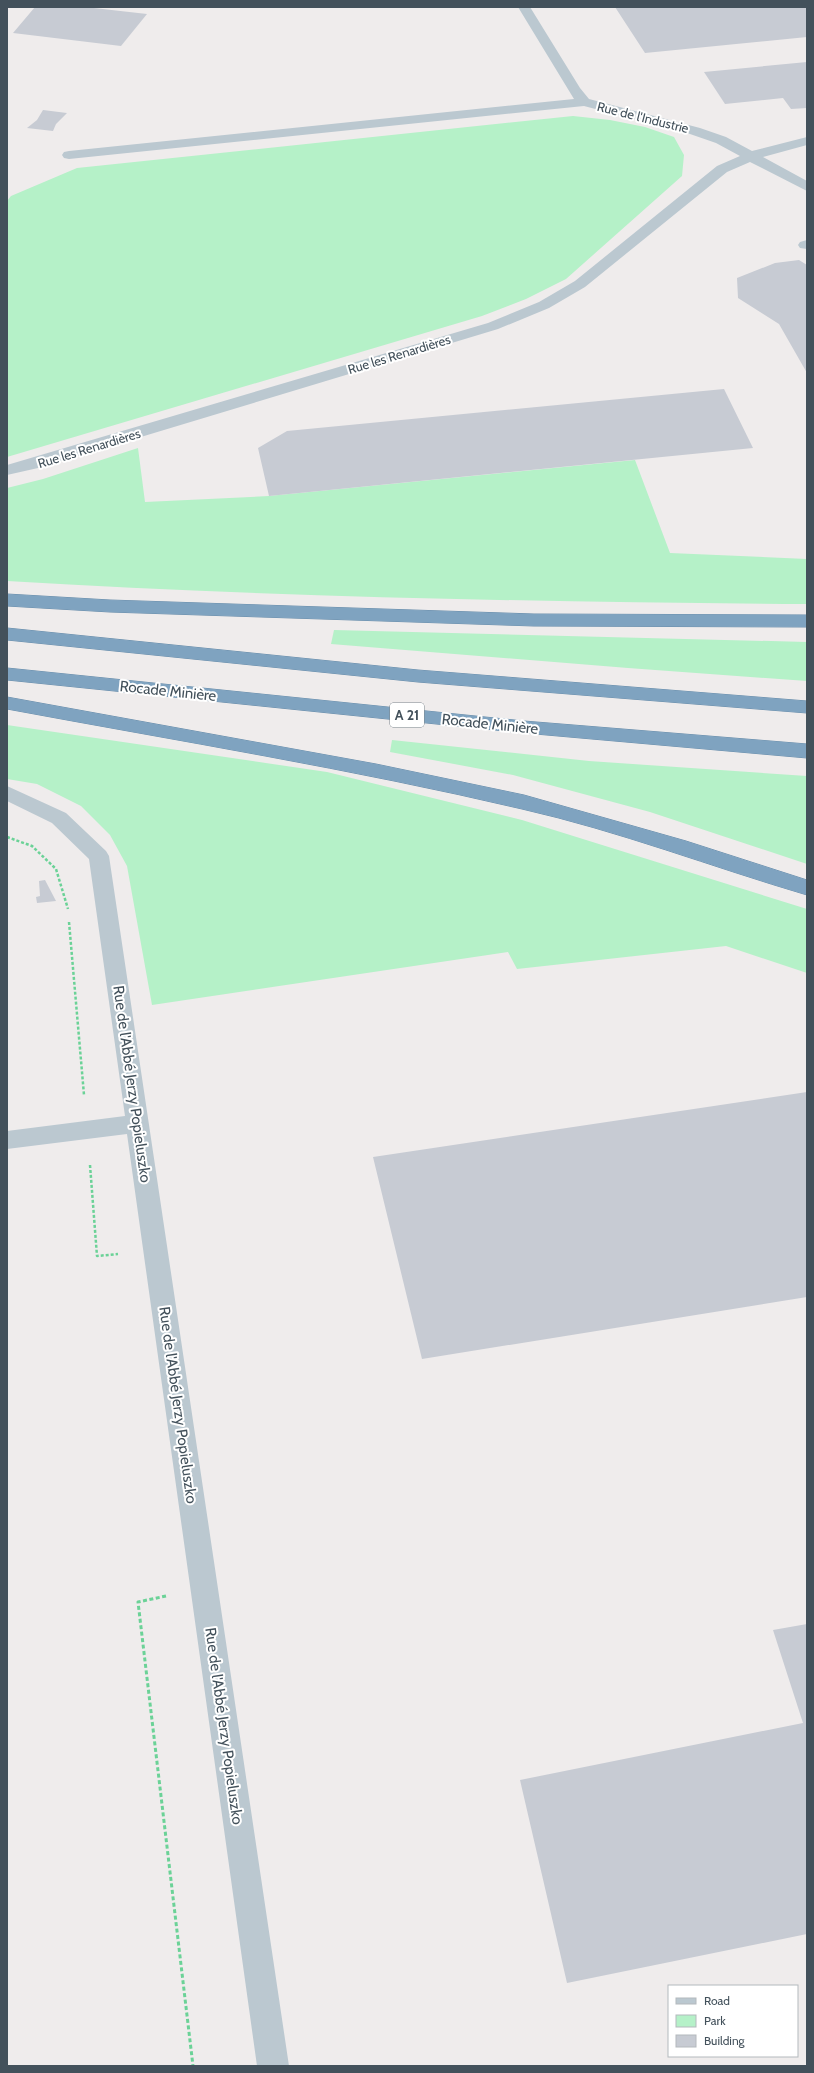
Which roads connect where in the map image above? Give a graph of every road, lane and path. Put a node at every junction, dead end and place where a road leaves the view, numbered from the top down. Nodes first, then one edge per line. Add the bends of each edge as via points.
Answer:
1 (524, 7) edge
2 (584, 102) junction
3 (807, 141) edge
4 (750, 155) junction
5 (69, 156) dead end
6 (807, 186) edge
7 (7, 470) edge
8 (7, 600) edge
9 (807, 621) edge
10 (7, 634) edge
11 (7, 674) edge
12 (7, 703) edge
13 (807, 707) edge
14 (807, 751) edge
15 (7, 793) edge
16 (7, 837) edge
17 (807, 888) edge
18 (68, 911) dead end
19 (69, 919) dead end
20 (137, 1123) junction
21 (87, 1131) junction
22 (7, 1140) edge
23 (156, 1250) junction
24 (204, 1588) junction
25 (193, 2066) edge
26 (273, 2066) edge

1 - 2 street, Rue de l'Industrie via 574,90
2 - 4 street, Rue de l'Industrie via 695,130
2 - 5 street
3 - 4 street
4 - 6 street, Rue de l'Industrie
4 - 7 street, Rue les Renardières via 722,169 580,284 544,305 493,326
8 - 9 highway via 534,620
10 - 13 highway via 418,676
11 - 14 highway, Rocade Minière / A 21 via 524,727
12 - 17 highway via 376,771 524,802 679,846
15 - 20 street, Rue de l'Abbé Jerzy Popieluszko via 59,818 99,856
16 - 18 path via 32,846 56,869
19 - 21 path
20 - 21 street
20 - 23 street, Rue de l'Abbé Jerzy Popieluszko
21 - 22 street
21 - 23 path via 97,1256
23 - 24 street, Rue de l'Abbé Jerzy Popieluszko
24 - 25 path via 138,1602
24 - 26 street, Rue de l'Abbé Jerzy Popieluszko

